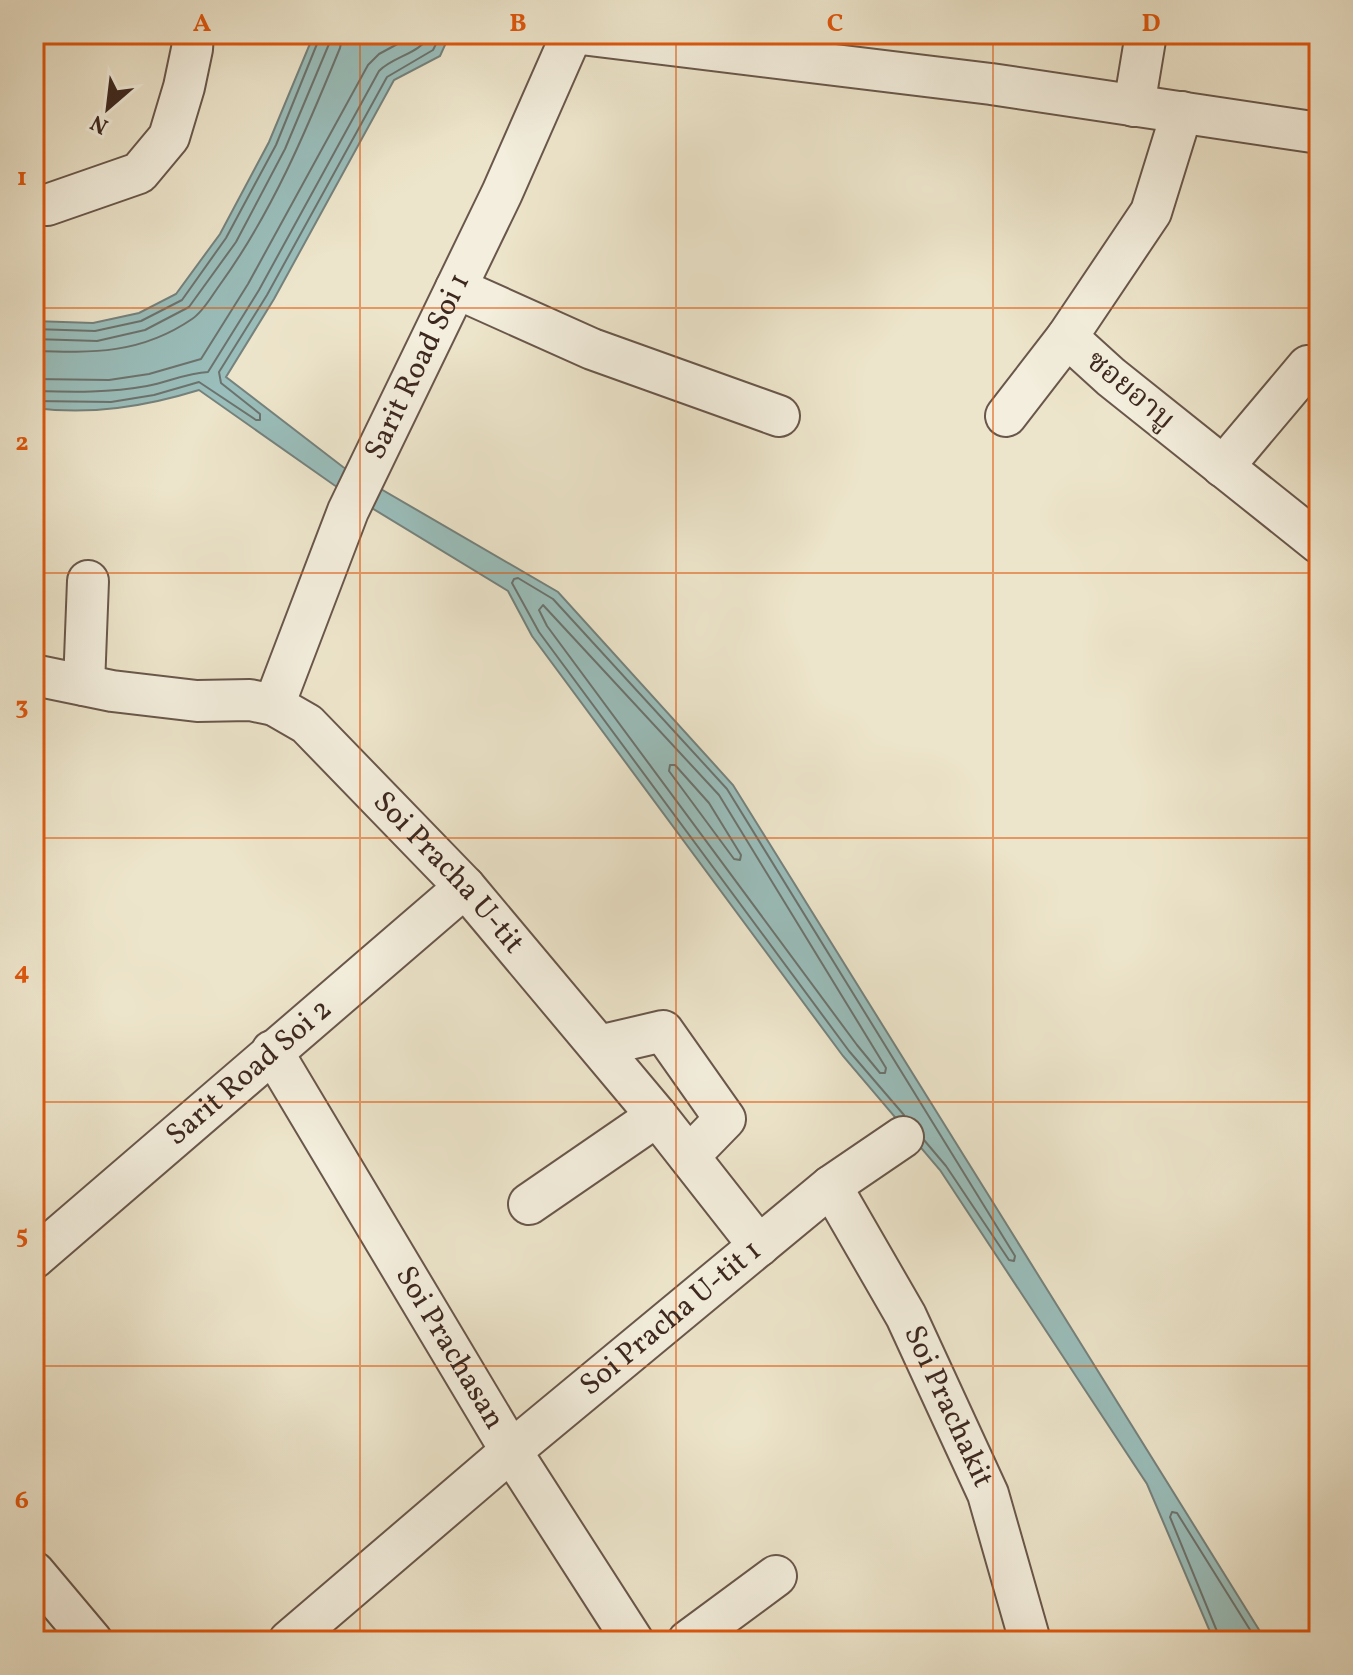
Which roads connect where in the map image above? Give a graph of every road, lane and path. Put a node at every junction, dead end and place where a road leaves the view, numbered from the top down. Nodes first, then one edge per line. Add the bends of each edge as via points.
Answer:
1 (193, 34) edge
2 (572, 34) edge
3 (581, 34) edge
4 (1146, 34) edge
5 (702, 41) edge
6 (1134, 106) junction
7 (1182, 112) junction
8 (1319, 133) edge
9 (34, 204) edge
10 (456, 288) junction
11 (1067, 337) junction
12 (1308, 366) dead end
13 (779, 416) dead end
14 (1006, 416) dead end
15 (1223, 467) junction
16 (1319, 543) edge
17 (88, 581) dead end
18 (34, 675) edge
19 (84, 685) junction
20 (274, 705) junction
21 (465, 887) junction
22 (599, 1046) junction
23 (272, 1051) junction
24 (657, 1116) junction
25 (903, 1137) dead end
26 (689, 1156) junction
27 (831, 1186) junction
28 (529, 1204) dead end
29 (759, 1246) junction
30 (34, 1258) edge
31 (511, 1451) junction
32 (34, 1572) edge
33 (776, 1576) dead end
34 (92, 1641) edge
35 (289, 1641) edge
36 (633, 1641) edge
37 (688, 1641) edge
38 (1030, 1641) edge

1 - 9 street via 169,137 139,173 47,205
2 - 10 street, Sarit Road Soi 1
3 - 5 street
4 - 6 street
5 - 6 street
6 - 7 street
7 - 8 street
7 - 11 street, ซอยอาบู via 1151,212
10 - 13 street via 592,349
10 - 20 street, Sarit Road Soi 1 via 348,511
11 - 14 street
11 - 15 street, ซอยอาบู
12 - 15 street
15 - 16 street, ซอยอาบู
17 - 19 street
18 - 19 street, Soi Pracha U-tit
19 - 20 street, Soi Pracha U-tit via 197,701
20 - 21 street, Soi Pracha U-tit via 307,724
21 - 22 street, Soi Pracha U-tit
21 - 23 street, Sarit Road Soi 2
22 - 24 street, Soi Pracha U-tit
22 - 26 street via 663,1031 725,1119
23 - 30 street, Sarit Road Soi 2
23 - 31 street, Soi Prachasan
24 - 26 street, Soi Pracha U-tit
24 - 28 street
25 - 27 street, Soi Pracha U-tit 1
26 - 29 street, Soi Pracha U-tit
27 - 29 street, Soi Pracha U-tit 1
27 - 38 street, Soi Prachakit via 906,1316 988,1494
29 - 31 street, Soi Pracha U-tit 1
31 - 35 street, Soi Pracha U-tit 1
31 - 36 street, Soi Prachasan
32 - 34 street
33 - 37 street

